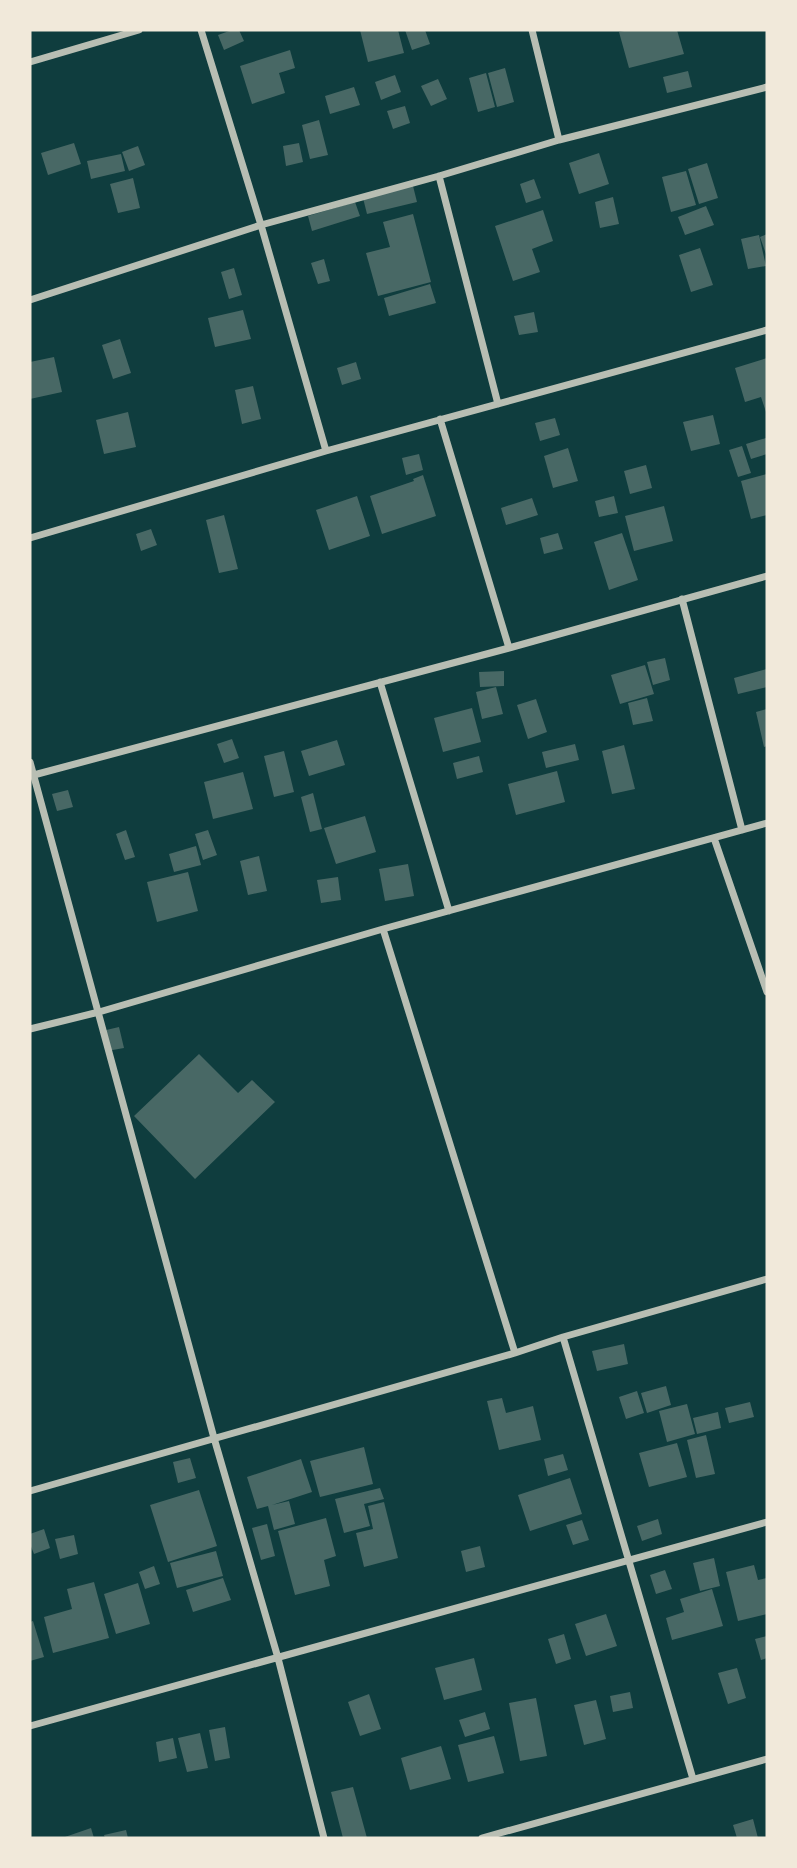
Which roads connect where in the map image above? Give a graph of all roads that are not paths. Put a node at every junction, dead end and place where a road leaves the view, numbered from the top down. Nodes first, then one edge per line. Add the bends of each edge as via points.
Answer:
1 (139, 30) edge
2 (201, 30) edge
3 (532, 30) edge
4 (30, 62) edge
5 (767, 87) edge
6 (559, 140) junction
7 (439, 176) junction
8 (261, 225) junction
9 (30, 300) edge
10 (767, 330) edge
11 (498, 404) junction
12 (440, 419) junction
13 (326, 451) junction
14 (30, 538) edge
15 (767, 576) edge
16 (682, 599) junction
17 (509, 648) junction
18 (380, 682) junction
19 (30, 762) edge
20 (32, 776) edge
21 (767, 823) edge
22 (742, 830) junction
23 (714, 838) junction
24 (449, 911) junction
25 (383, 929) junction
26 (767, 992) edge
27 (99, 1012) junction
28 (30, 1029) edge
29 (767, 1279) edge
30 (563, 1337) junction
31 (515, 1353) junction
32 (214, 1438) junction
33 (30, 1491) edge
34 (767, 1522) edge
35 (627, 1559) junction
36 (278, 1658) junction
37 (30, 1726) edge
38 (767, 1759) edge
39 (693, 1779) junction
40 (324, 1838) edge
41 (482, 1838) edge

1 - 4 street
2 - 8 street
3 - 6 street
5 - 6 street
6 - 7 street
7 - 8 street
7 - 11 street
8 - 9 street
8 - 13 street
10 - 11 street
11 - 12 street
12 - 13 street
12 - 17 street
13 - 14 street
15 - 16 street
16 - 17 street
16 - 22 street
17 - 18 street
18 - 20 street
18 - 24 street
19 - 20 street
20 - 27 street
21 - 22 street
22 - 23 street
23 - 24 street
23 - 26 street
24 - 25 street
25 - 27 street
25 - 31 street
27 - 28 street
27 - 32 street
29 - 30 street
30 - 31 street
30 - 35 street
31 - 32 street
32 - 33 street
32 - 36 street
34 - 35 street
35 - 36 street
35 - 39 street
36 - 37 street
36 - 40 street
38 - 39 street
39 - 41 street

